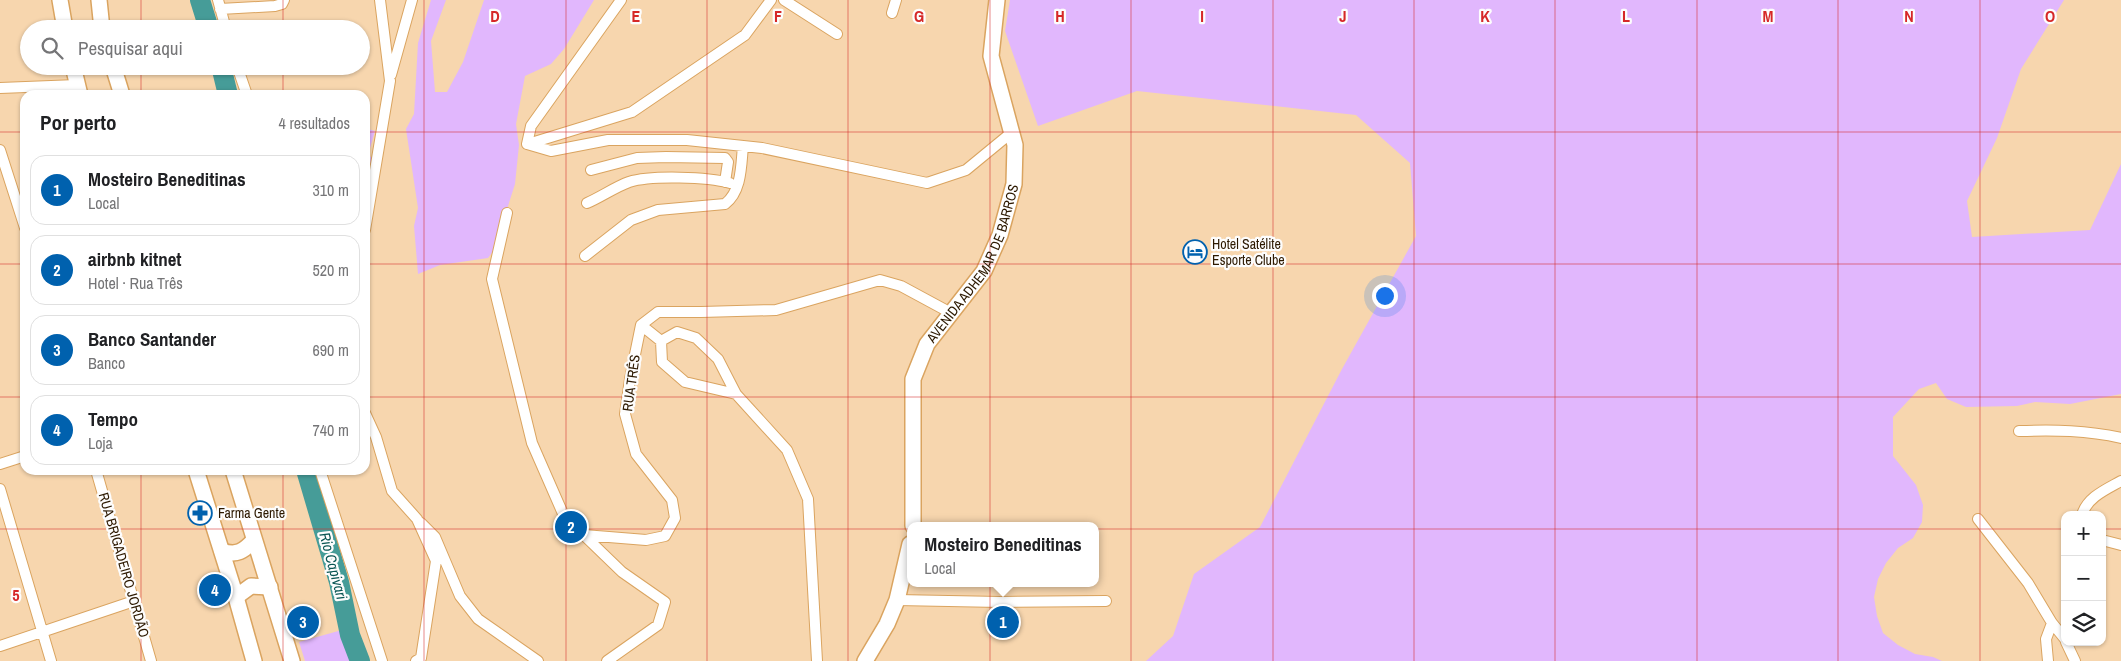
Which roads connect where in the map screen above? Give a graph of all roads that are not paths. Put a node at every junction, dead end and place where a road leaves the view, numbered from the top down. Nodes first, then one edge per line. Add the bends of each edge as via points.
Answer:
1 (60, 0) edge
2 (99, 0) edge
3 (284, 0) edge
4 (380, 0) edge
5 (412, 0) edge
6 (621, 0) edge
7 (771, 0) edge
8 (784, 0) edge
9 (896, 0) edge
10 (997, 0) edge
11 (219, 4) edge
12 (892, 13) dead end
13 (63, 20) edge
14 (101, 20) edge
15 (223, 20) edge
16 (837, 34) dead end
17 (75, 75) edge
18 (116, 75) edge
19 (239, 75) edge
20 (390, 81) junction
21 (0, 88) edge
22 (79, 90) edge
23 (120, 90) edge
24 (245, 90) edge
25 (1011, 133) junction
26 (527, 144) junction
27 (743, 146) junction
28 (0, 150) edge
29 (591, 170) dead end
30 (725, 182) junction
31 (738, 185) junction
32 (370, 200) edge
33 (587, 203) dead end
34 (20, 212) edge
35 (507, 213) dead end
36 (585, 256) dead end
37 (951, 313) junction
38 (640, 325) junction
39 (661, 341) junction
40 (736, 394) junction
41 (370, 423) edge
42 (2019, 431) dead end
43 (2121, 438) edge
44 (20, 458) edge
45 (0, 464) edge
46 (97, 475) edge
47 (198, 475) edge
48 (235, 475) edge
49 (322, 475) edge
50 (2121, 480) edge
51 (0, 489) edge
52 (2084, 511) edge
53 (417, 519) junction
54 (1978, 519) dead end
55 (913, 522) edge
56 (584, 535) junction
57 (254, 540) junction
58 (2106, 541) edge
59 (2121, 546) edge
60 (222, 551) junction
61 (907, 557) edge
62 (270, 587) junction
63 (236, 597) junction
64 (897, 600) junction
65 (134, 601) junction
66 (1106, 601) dead end
67 (2052, 623) junction
68 (43, 632) junction
69 (2061, 635) edge
70 (0, 646) edge
71 (2068, 646) edge
72 (52, 661) edge
73 (151, 661) edge
74 (254, 661) edge
75 (292, 661) edge
76 (382, 661) edge
77 (416, 661) edge
78 (538, 661) edge
79 (607, 661) edge
80 (817, 661) edge
81 (865, 661) edge
82 (2048, 661) edge
83 (2075, 661) edge

1 - 13 street
2 - 14 street
3 - 11 street via 275,6
4 - 20 street
5 - 20 street
6 - 26 street via 531,126
7 - 26 street via 745,35 632,112
8 - 16 street
9 - 12 street
10 - 25 street, AVENIDA ADHEMAR DE BARROS via 991,56
11 - 15 street
17 - 22 street
18 - 23 street
19 - 24 street
20 - 32 street
21 - 22 street
25 - 27 street via 966,170 927,182
25 - 37 street, AVENIDA ADHEMAR DE BARROS via 1015,145 1014,184 1000,235 984,271
26 - 27 street via 551,151 608,140 687,140
27 - 31 street
28 - 34 street
29 - 30 street via 637,158 724,158 728,162
30 - 31 street
30 - 33 street via 641,179
31 - 36 street via 725,204 658,210 631,220
35 - 56 street via 492,279 532,443 564,516
37 - 38 street via 901,286 880,280 776,310 658,312
37 - 55 street, AVENIDA ADHEMAR DE BARROS via 926,344 913,379
38 - 39 street
38 - 56 street, RUA TRÊS via 625,414 636,454 672,500 675,518 665,536 646,540
39 - 40 street via 662,362 685,382
39 - 40 street via 677,332 696,338 718,359
40 - 80 street via 787,450 808,499
41 - 53 street via 392,491
42 - 43 street via 2068,430
44 - 45 street
46 - 65 street, RUA BRIGADEIRO JORDÃO
47 - 60 street
48 - 57 street
49 - 76 street
50 - 52 street via 2096,495
51 - 68 street
53 - 77 street via 436,561 421,658
53 - 78 street via 435,537 460,596 478,619
54 - 67 street via 2028,583
56 - 79 street via 622,572 665,602 658,625
57 - 60 street via 240,553
57 - 62 street
58 - 59 street
60 - 63 street
61 - 64 street
62 - 63 street via 250,586
62 - 75 street
63 - 74 street
64 - 66 street
64 - 81 street
65 - 68 street
65 - 73 street, RUA BRIGADEIRO JORDÃO
67 - 69 street
67 - 82 street via 2046,639
68 - 70 street
68 - 72 street
71 - 83 street

